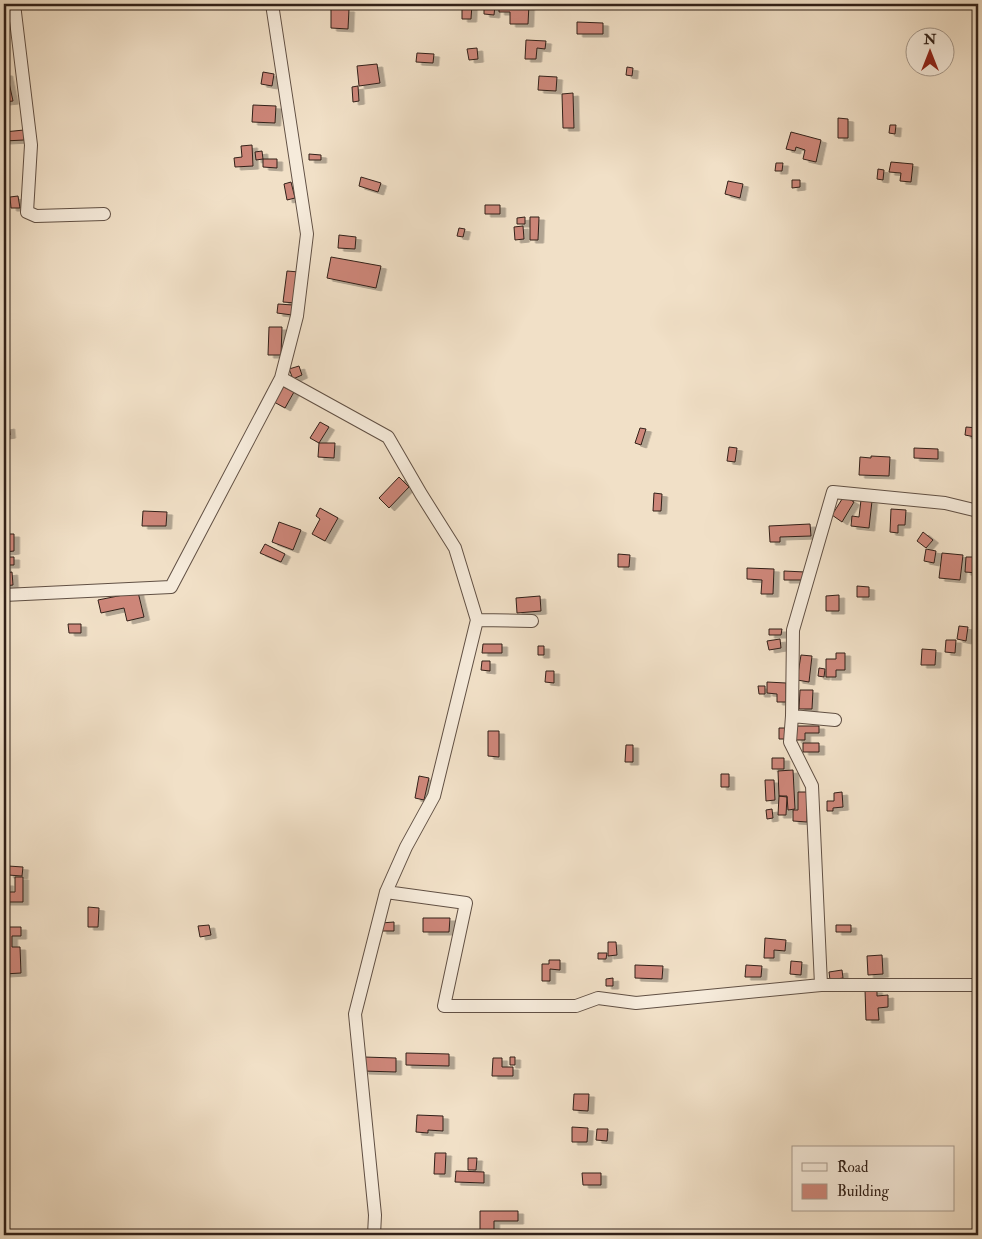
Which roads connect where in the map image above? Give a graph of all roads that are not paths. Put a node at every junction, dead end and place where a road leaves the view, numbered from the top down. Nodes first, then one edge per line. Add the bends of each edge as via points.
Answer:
1 (14, 4) edge
2 (272, 4) edge
3 (104, 214) dead end
4 (281, 378) junction
5 (978, 511) edge
6 (4, 595) edge
7 (477, 620) junction
8 (532, 621) dead end
9 (792, 716) junction
10 (835, 720) dead end
11 (386, 892) junction
12 (821, 985) junction
13 (978, 985) edge
14 (374, 1235) edge

1 - 3 street via 31,145 27,212 36,216
2 - 4 street via 307,234 297,316
4 - 6 street via 170,588
4 - 7 street via 388,437 455,548
5 - 9 street via 945,503 833,492 793,630
7 - 8 street
7 - 11 street via 434,796
9 - 10 street
9 - 12 street via 790,742 812,786
11 - 12 street via 466,903 444,1006 576,1006 598,998 636,1003
11 - 14 street via 355,1014 375,1215
12 - 13 street

